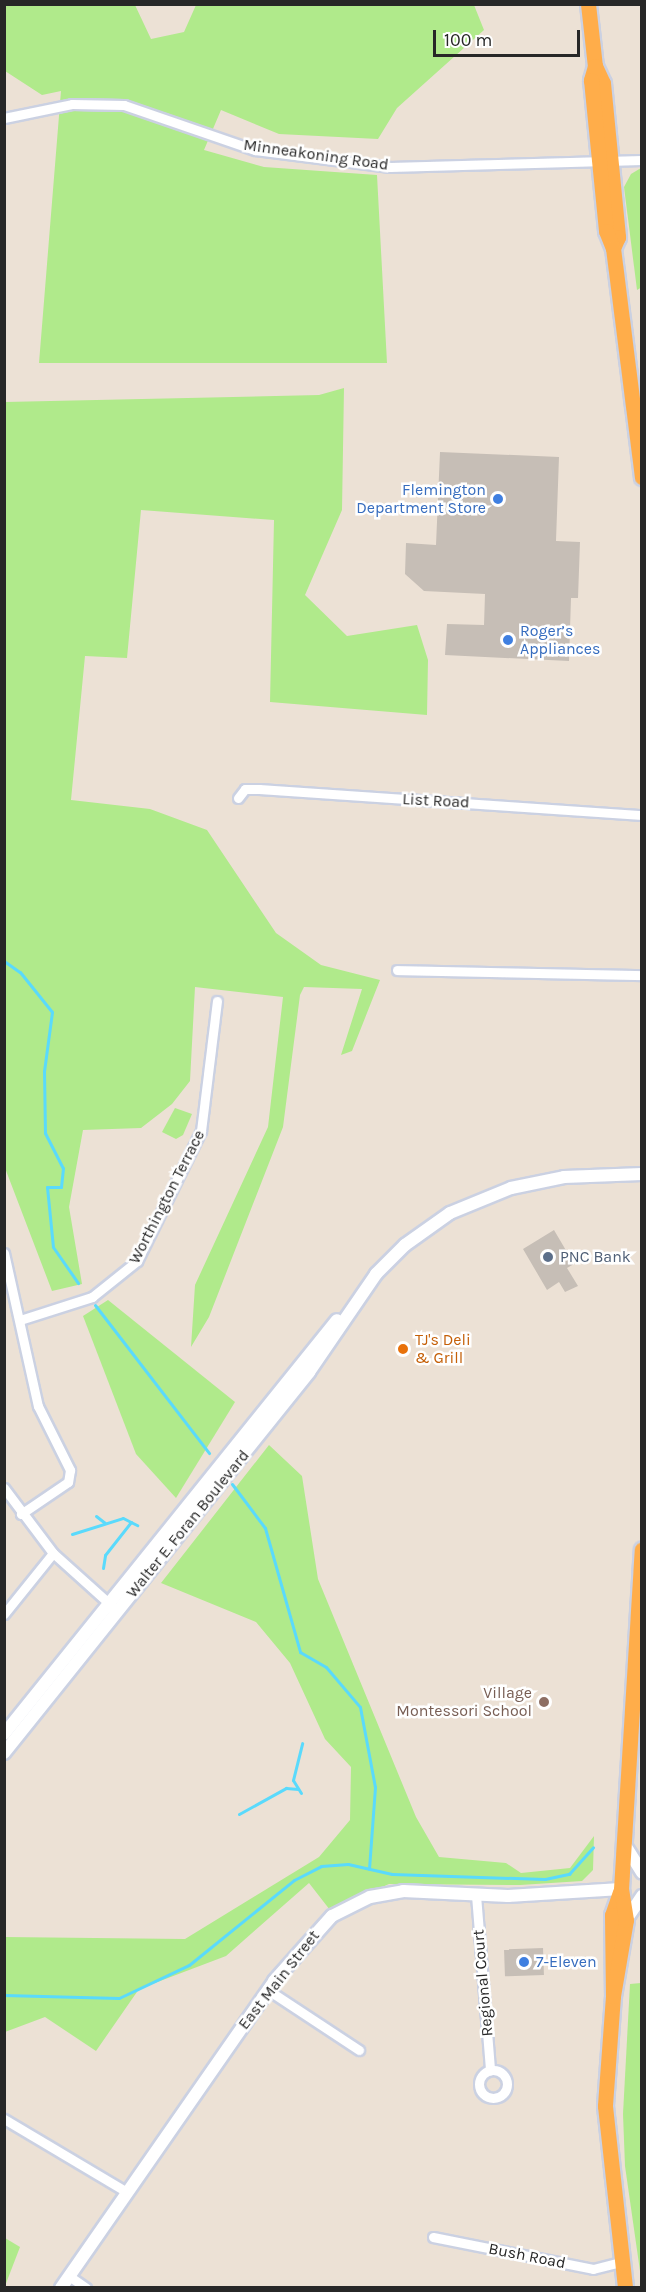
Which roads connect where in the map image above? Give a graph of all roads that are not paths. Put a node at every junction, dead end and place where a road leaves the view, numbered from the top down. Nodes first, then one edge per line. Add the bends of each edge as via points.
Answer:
1 (588, 4) edge
2 (4, 118) edge
3 (642, 160) edge
4 (605, 161) junction
5 (642, 477) edge
6 (238, 798) dead end
7 (642, 815) edge
8 (398, 970) dead end
9 (642, 975) edge
10 (217, 1001) dead end
11 (642, 1174) edge
12 (4, 1253) edge
13 (20, 1320) junction
14 (4, 1488) edge
15 (21, 1514) junction
16 (642, 1550) edge
17 (53, 1553) junction
18 (114, 1608) junction
19 (4, 1614) edge
20 (4, 1734) edge
21 (4, 1753) edge
22 (623, 1842) junction
23 (642, 1872) edge
24 (621, 1890) junction
25 (476, 1895) junction
26 (642, 1896) edge
27 (626, 1920) junction
28 (268, 1990) junction
29 (613, 1996) junction
30 (358, 2049) dead end
31 (490, 2070) dead end
32 (4, 2119) edge
33 (127, 2192) junction
34 (433, 2237) dead end
35 (621, 2262) junction
36 (69, 2276) junction
37 (61, 2288) edge
38 (86, 2288) edge
39 (625, 2288) edge

1 - 4 highway via 595,66 603,78
2 - 4 street, Minneakoning Road via 72,104 104,104 149,111 255,150 375,166
3 - 4 street, Minneakoning Road
4 - 5 highway via 618,237 613,248
6 - 7 street, List Road via 245,789 259,789
8 - 9 street
10 - 13 street, Worthington Terrace via 201,1131 136,1263 92,1297
11 - 18 street, Walter E. Foran Boulevard via 564,1177 480,1198 411,1240 364,1290
12 - 13 street
13 - 15 street via 38,1406 70,1470 68,1482
14 - 15 street
15 - 17 street
16 - 22 highway
17 - 18 street
17 - 19 street
18 - 20 street, Walter E. Foran Boulevard
18 - 21 street, Walter E. Foran Boulevard
22 - 23 street
22 - 24 highway
24 - 25 street, East Main Street
24 - 27 highway
24 - 29 highway via 612,1915
25 - 28 street, East Main Street via 403,1891 354,1903 316,1930
25 - 31 street, Regional Court
26 - 27 street
27 - 29 highway
28 - 30 street
28 - 33 street, East Main Street
29 - 35 highway via 605,2127
32 - 33 street
33 - 36 street, East Main Street
34 - 35 street, Bush Road via 593,2269
35 - 39 highway
36 - 37 street, East Main Street
36 - 38 street

